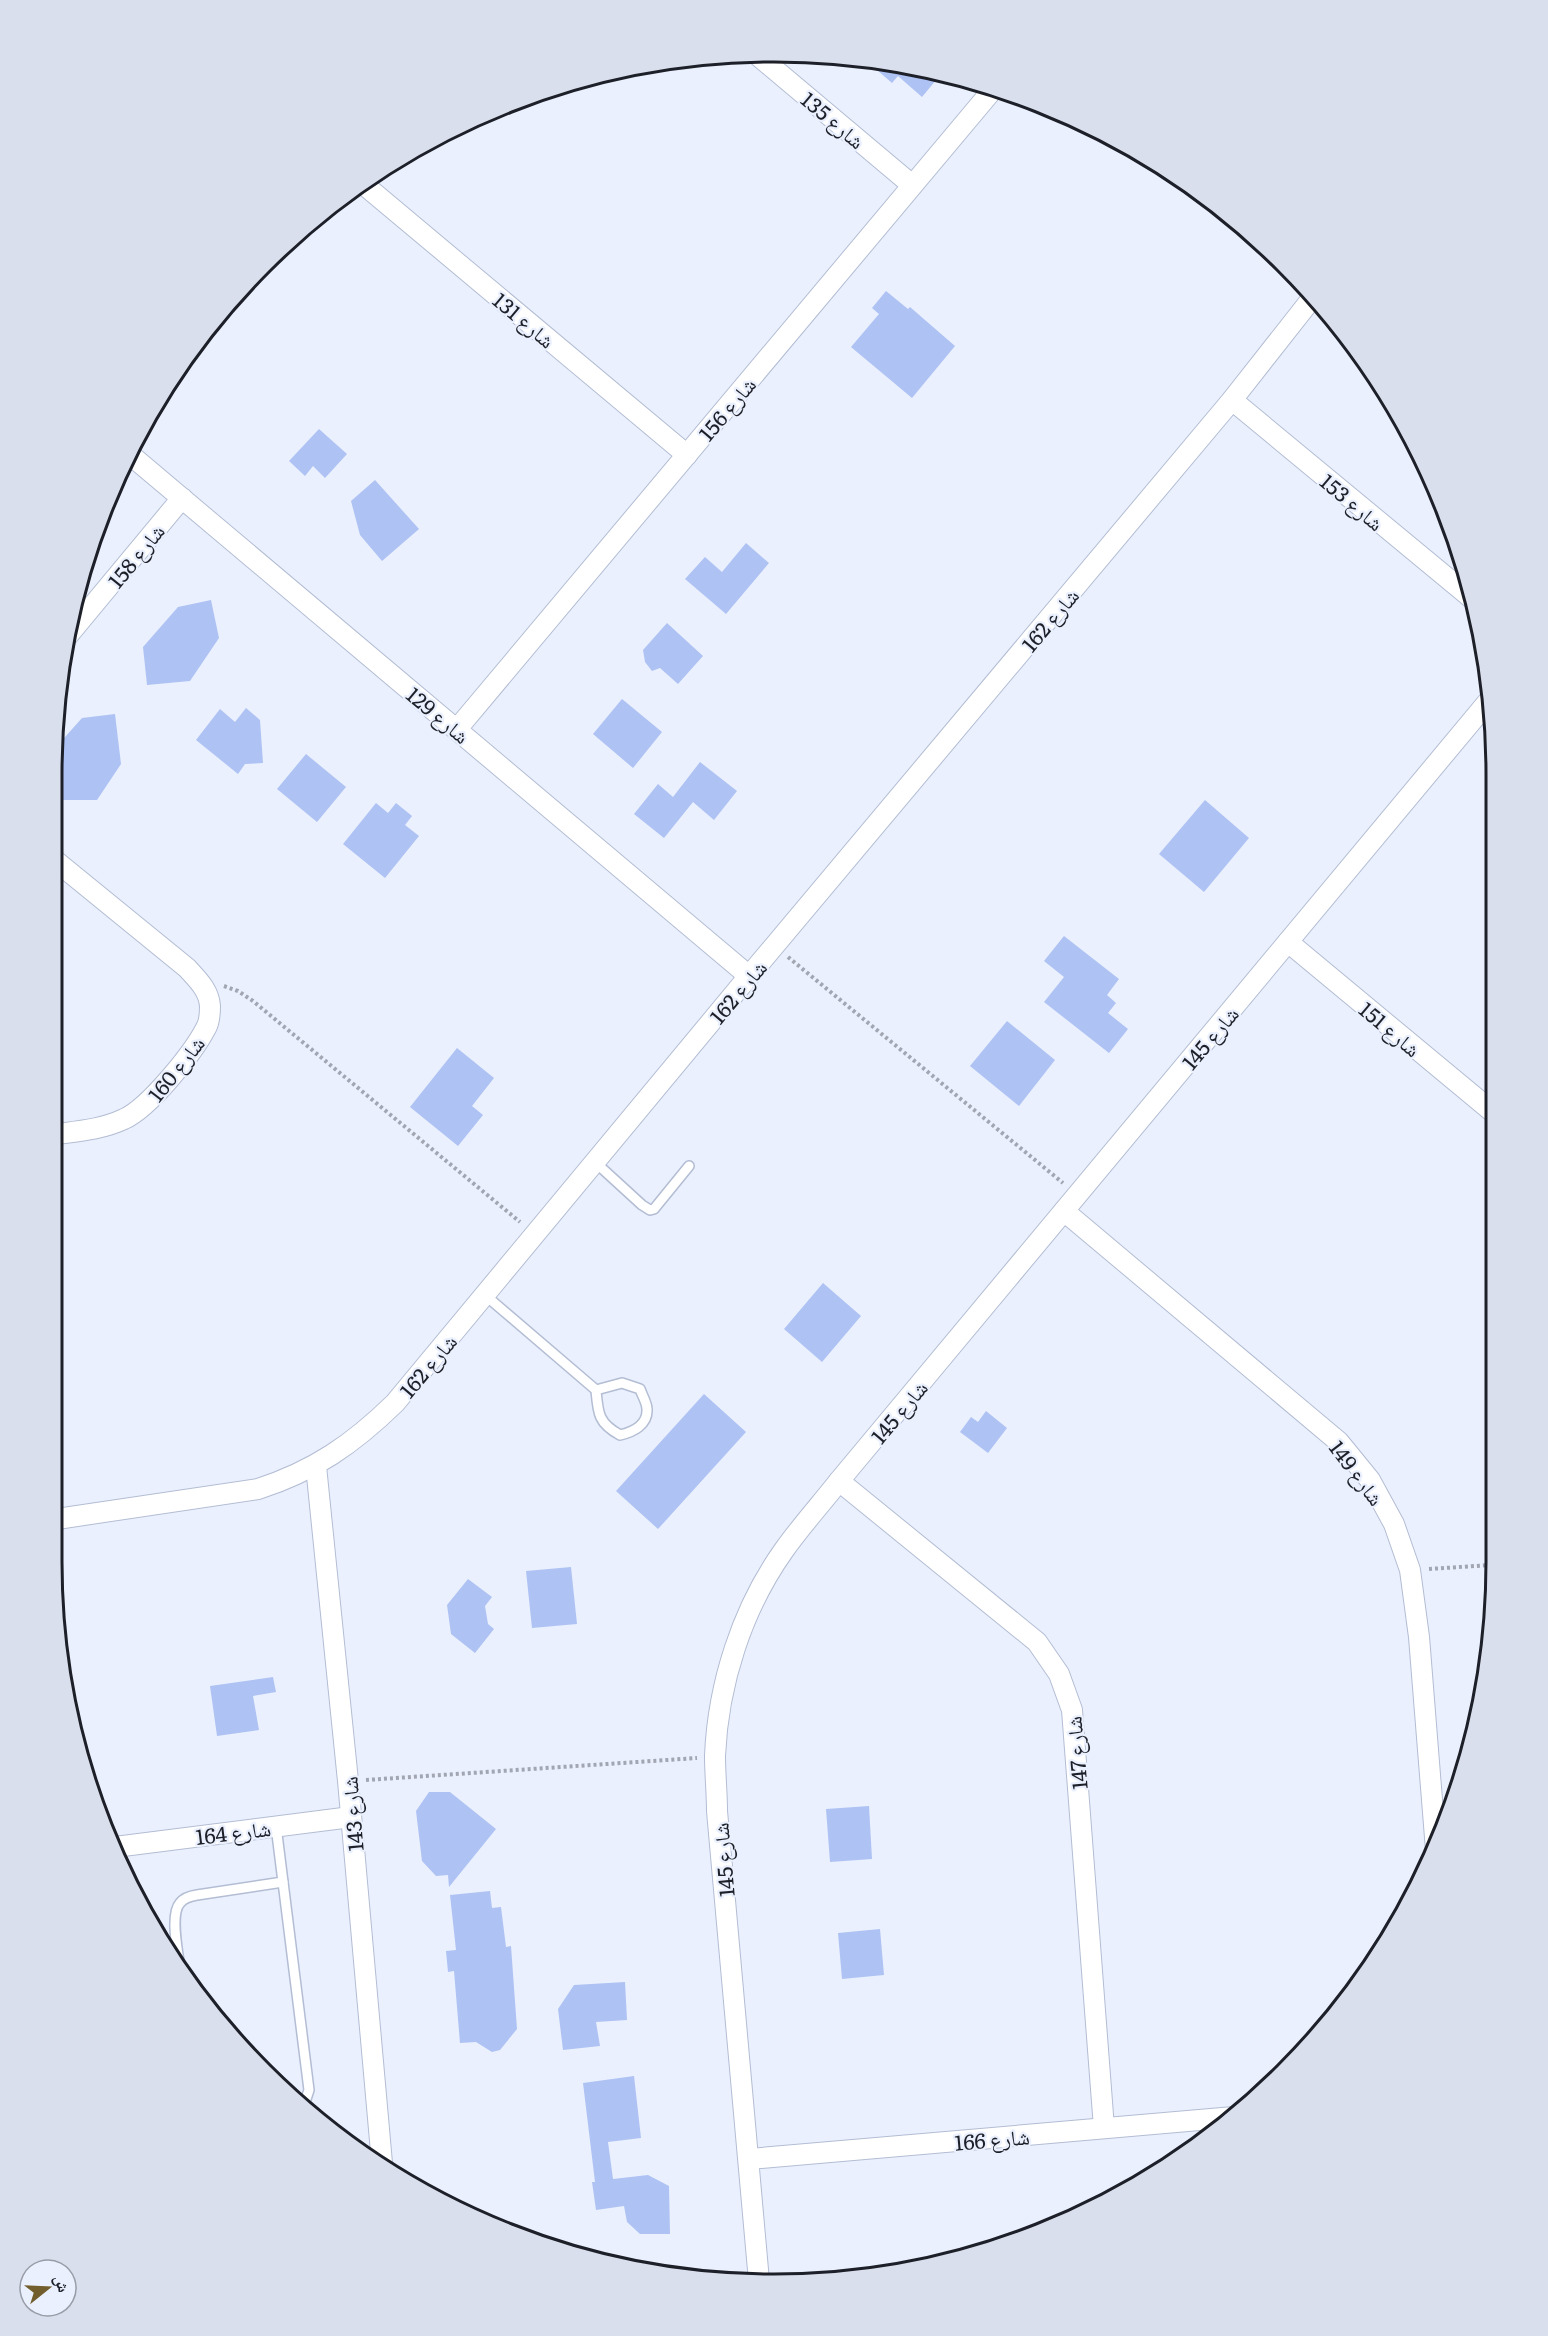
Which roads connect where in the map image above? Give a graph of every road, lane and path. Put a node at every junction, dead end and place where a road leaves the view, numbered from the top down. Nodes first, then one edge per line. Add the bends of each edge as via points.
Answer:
1 (766, 62) edge
2 (988, 95) edge
3 (912, 185) junction
4 (369, 189) edge
5 (1309, 303) edge
6 (1232, 400) junction
7 (687, 455) junction
8 (135, 459) edge
9 (182, 498) junction
10 (1462, 590) edge
11 (78, 624) edge
12 (1483, 708) edge
13 (458, 729) junction
14 (62, 866) edge
15 (1288, 942) junction
16 (774, 946) junction
17 (749, 976) junction
18 (202, 984) junction
19 (1486, 1106) edge
20 (62, 1133) edge
21 (595, 1162) junction
22 (689, 1166) dead end
23 (1077, 1195) junction
24 (1064, 1211) junction
25 (535, 1234) junction
26 (485, 1295) junction
27 (596, 1390) junction
28 (316, 1466) junction
29 (839, 1481) junction
30 (62, 1518) edge
31 (1486, 1565) edge
32 (1410, 1570) junction
33 (715, 1756) junction
34 (348, 1781) junction
35 (351, 1817) junction
36 (276, 1826) junction
37 (1434, 1829) edge
38 (121, 1845) edge
39 (283, 1882) junction
40 (179, 1953) edge
41 (306, 2099) edge
42 (1219, 2118) edge
43 (1104, 2128) junction
44 (381, 2156) edge
45 (749, 2159) junction
46 (758, 2274) edge

1 - 3 street, شارع 135
2 - 3 street, شارع 156
3 - 7 street, شارع 156
4 - 7 street, شارع 131
5 - 6 street, شارع 162
6 - 10 street, شارع 153
6 - 16 street, شارع 162
7 - 13 street, شارع 156
8 - 9 street, شارع 129
9 - 11 street, شارع 158
9 - 13 street, شارع 129
12 - 15 street, شارع 145
13 - 17 street, شارع 129
14 - 18 street
15 - 19 street, شارع 151
15 - 23 street, شارع 145
16 - 17 street, شارع 162
16 - 23 path
17 - 21 street, شارع 162
18 - 20 street, شارع 160 via 210,1004 207,1027 160,1091 126,1119 106,1127
18 - 25 path via 221,985 252,1001
21 - 22 lane via 650,1210
21 - 25 street, شارع 162
23 - 24 street, شارع 145
24 - 29 street, شارع 145
24 - 32 street, شارع 149 via 1339,1442 1370,1480 1394,1524
25 - 26 street, شارع 162
26 - 27 lane
26 - 28 street, شارع 162 via 395,1403 371,1427
27 - 27 lane via 622,1383 640,1389 647,1409 644,1422 632,1433 620,1435 608,1429 599,1416
28 - 30 street, شارع 162 via 258,1489
28 - 34 street, شارع 143
29 - 33 street, شارع 145 via 784,1551 756,1598 726,1680
29 - 43 street, شارع 147 via 1037,1642 1059,1674 1072,1710
31 - 32 path
32 - 37 street, شارع 149
33 - 34 path
33 - 45 street, شارع 145
34 - 35 street, شارع 143
35 - 36 street, شارع 164
35 - 44 street, شارع 143
36 - 38 street, شارع 164
36 - 39 lane
39 - 40 lane via 187,1897 178,1904 175,1914
39 - 41 lane via 309,2090
42 - 43 street, شارع 166
43 - 45 street, شارع 166
45 - 46 street, شارع 145

